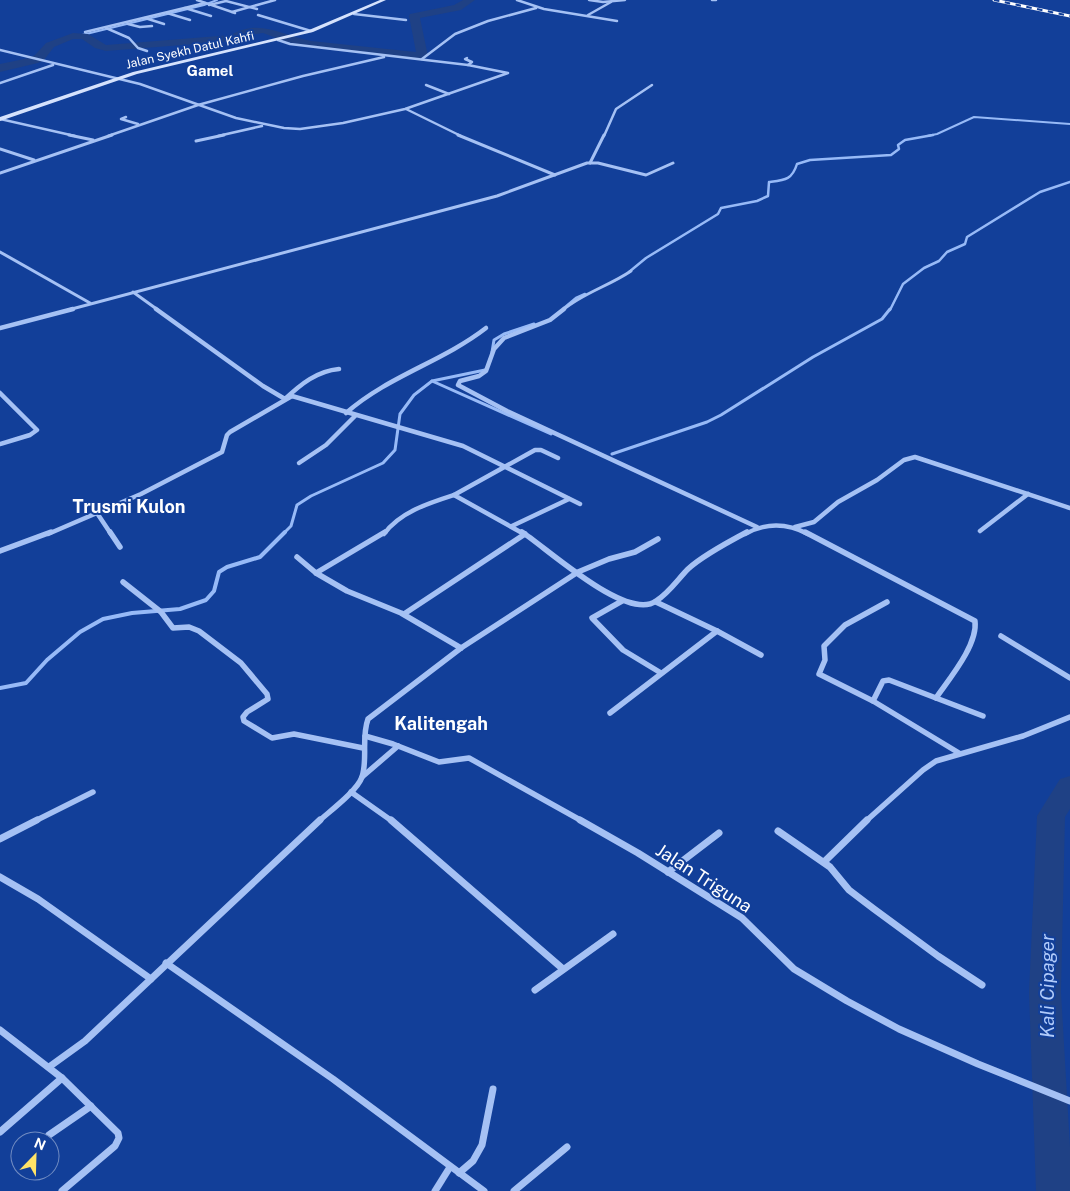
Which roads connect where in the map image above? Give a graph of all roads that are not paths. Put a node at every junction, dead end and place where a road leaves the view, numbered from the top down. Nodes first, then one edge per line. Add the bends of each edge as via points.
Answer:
1 (197, 0) edge
2 (264, 0) edge
3 (274, 0) edge
4 (384, 0) edge
5 (518, 0) edge
6 (526, 0) edge
7 (589, 0) edge
8 (625, 0) edge
9 (269, 1) junction
10 (611, 2) junction
11 (207, 4) junction
12 (248, 7) junction
13 (536, 8) junction
14 (187, 9) junction
15 (257, 9) dead end
16 (232, 12) junction
17 (168, 13) junction
18 (238, 14) dead end
19 (354, 14) junction
20 (211, 16) dead end
21 (258, 16) dead end
22 (587, 16) junction
23 (148, 19) junction
24 (190, 20) dead end
25 (406, 20) dead end
26 (617, 21) dead end
27 (127, 23) junction
28 (164, 24) dead end
29 (152, 26) dead end
30 (107, 28) junction
31 (311, 31) junction
32 (85, 32) dead end
33 (278, 40) junction
34 (0, 50) edge
35 (147, 51) dead end
36 (388, 56) junction
37 (467, 58) dead end
38 (421, 59) junction
39 (53, 64) junction
40 (468, 65) junction
41 (116, 78) junction
42 (0, 83) edge
43 (652, 85) dead end
44 (426, 86) dead end
45 (449, 94) junction
46 (198, 105) junction
47 (405, 109) junction
48 (126, 117) dead end
49 (0, 119) edge
50 (138, 124) junction
51 (265, 125) junction
52 (66, 128) dead end
53 (57, 131) junction
54 (94, 140) junction
55 (196, 141) dead end
56 (0, 149) edge
57 (35, 160) junction
58 (590, 163) junction
59 (673, 163) dead end
60 (0, 173) edge
61 (554, 175) junction
62 (0, 252) edge
63 (631, 271) dead end
64 (133, 292) junction
65 (90, 303) junction
66 (0, 328) edge
67 (486, 328) dead end
68 (340, 369) dead end
69 (0, 393) edge
70 (285, 399) junction
71 (346, 412) junction
72 (356, 416) junction
73 (0, 444) edge
74 (558, 458) dead end
75 (299, 463) dead end
76 (504, 466) junction
77 (1028, 494) junction
78 (454, 495) junction
79 (569, 499) junction
80 (580, 504) dead end
81 (1070, 508) edge
82 (98, 513) junction
83 (512, 526) junction
84 (757, 527) junction
85 (795, 528) junction
86 (980, 531) dead end
87 (525, 534) junction
88 (658, 539) dead end
89 (120, 547) dead end
90 (0, 551) edge
91 (297, 557) dead end
92 (578, 572) junction
93 (316, 573) junction
94 (123, 582) dead end
95 (622, 601) junction
96 (656, 602) junction
97 (887, 602) dead end
98 (404, 614) junction
99 (717, 631) junction
100 (1001, 636) dead end
101 (461, 648) junction
102 (761, 655) dead end
103 (661, 673) junction
104 (1070, 678) edge
105 (936, 698) junction
106 (873, 701) junction
107 (610, 713) dead end
108 (983, 716) dead end
109 (1070, 717) edge
110 (365, 736) junction
111 (398, 746) junction
112 (363, 748) junction
113 (959, 753) junction
114 (362, 777) junction
115 (93, 792) dead end
116 (351, 792) junction
117 (778, 831) dead end
118 (719, 833) dead end
119 (0, 840) edge
120 (824, 862) junction
121 (668, 872) junction
122 (0, 877) edge
123 (613, 934) dead end
124 (166, 963) junction
125 (563, 969) junction
126 (151, 979) junction
127 (982, 985) dead end
128 (535, 990) dead end
129 (0, 1030) edge
130 (50, 1068) junction
131 (62, 1078) junction
132 (493, 1089) dead end
133 (1067, 1100) edge
134 (91, 1106) junction
135 (55, 1131) edge
136 (0, 1132) edge
137 (567, 1147) dead end
138 (450, 1167) junction
139 (459, 1173) junction
140 (62, 1191) edge
141 (435, 1191) edge
142 (484, 1191) edge
143 (514, 1191) edge

1 - 11 street
2 - 9 street
3 - 9 street
4 - 19 street, Jalan Syekh Datul Kahfi
5 - 6 street
5 - 13 street
7 - 10 street
8 - 10 street
9 - 12 street
10 - 22 street
11 - 12 street via 226,1
11 - 14 street
11 - 16 street
12 - 15 street
12 - 16 street
13 - 22 street
13 - 38 street via 455,34
14 - 17 street
14 - 20 street
16 - 18 street
17 - 23 street
17 - 24 street
19 - 25 street
19 - 31 street, Jalan Syekh Datul Kahfi
21 - 31 street
22 - 26 street
23 - 27 street
23 - 28 street
27 - 29 street
27 - 30 street
30 - 32 street
30 - 35 street via 128,37
31 - 33 street, Jalan Syekh Datul Kahfi
33 - 36 street
33 - 41 street, Jalan Syekh Datul Kahfi
34 - 39 street
36 - 38 street
36 - 46 street
37 - 40 street via 472,62
38 - 40 street
39 - 41 street
39 - 42 street
40 - 45 street via 508,73
41 - 46 street
41 - 49 street, Jalan Syekh Datul Kahfi
43 - 58 street via 616,109
44 - 45 street
45 - 47 street
46 - 50 street
46 - 51 street
47 - 51 street via 315,128
47 - 61 street
48 - 50 street via 121,119
49 - 53 street
50 - 54 street
51 - 55 street
52 - 53 street
53 - 54 street
54 - 57 street
56 - 57 street
57 - 60 street
58 - 59 street via 646,175
58 - 61 street
61 - 64 street via 497,196
62 - 65 street
63 - 84 street via 574,302 550,320 508,336 494,349 486,371 458,385
64 - 65 street
64 - 70 street
65 - 66 street
67 - 71 street via 425,365 363,396
68 - 70 street via 315,375
69 - 73 street via 37,430
70 - 71 street via 292,396
70 - 82 street via 228,434 222,452
71 - 72 street
72 - 75 street via 326,445
72 - 76 street via 463,446
74 - 76 street via 538,450
76 - 78 street
76 - 79 street
77 - 81 street
77 - 85 street via 915,457 904,460 844,498 814,522
77 - 86 street
78 - 83 street
78 - 93 street via 431,502 398,519 390,524 383,536
79 - 80 street
79 - 83 street
82 - 89 street
82 - 90 street
83 - 87 street
84 - 85 street
84 - 96 street via 690,568
85 - 105 street via 977,623 957,669
87 - 92 street
87 - 98 street
88 - 92 street via 635,552 609,558
91 - 93 street
92 - 95 street
92 - 101 street
93 - 98 street via 346,591
94 - 112 street via 158,610 173,628 189,627 199,631 240,663 268,694 268,699 242,718 268,737 294,734
95 - 96 street via 645,605
95 - 103 street via 592,618 623,650
96 - 99 street
97 - 106 street via 841,628 824,646 824,660 819,671 821,676
98 - 101 street
99 - 102 street
99 - 103 street
100 - 104 street
101 - 110 street via 368,720
103 - 107 street
105 - 106 street via 886,680
105 - 108 street
106 - 113 street
109 - 113 street via 1023,736
110 - 111 street, Jalan Triguna
110 - 112 street
111 - 114 street
111 - 121 street, Jalan Triguna via 439,762 469,758
112 - 114 street
113 - 120 street via 923,770
114 - 116 street
115 - 119 street
116 - 124 street
116 - 125 street via 403,829
117 - 120 street
118 - 121 street
120 - 127 street via 850,890
121 - 133 street, Jalan Triguna via 742,918 794,969 848,1001 978,1064
122 - 126 street via 38,899
123 - 125 street
124 - 126 street
124 - 138 street via 333,1079
125 - 128 street
126 - 130 street via 85,1041
129 - 130 street
130 - 131 street
131 - 134 street
131 - 136 street
132 - 139 street via 486,1135 475,1160
134 - 135 street
134 - 140 street via 118,1133 119,1138 116,1146
137 - 143 street
138 - 139 street
138 - 141 street
139 - 142 street

